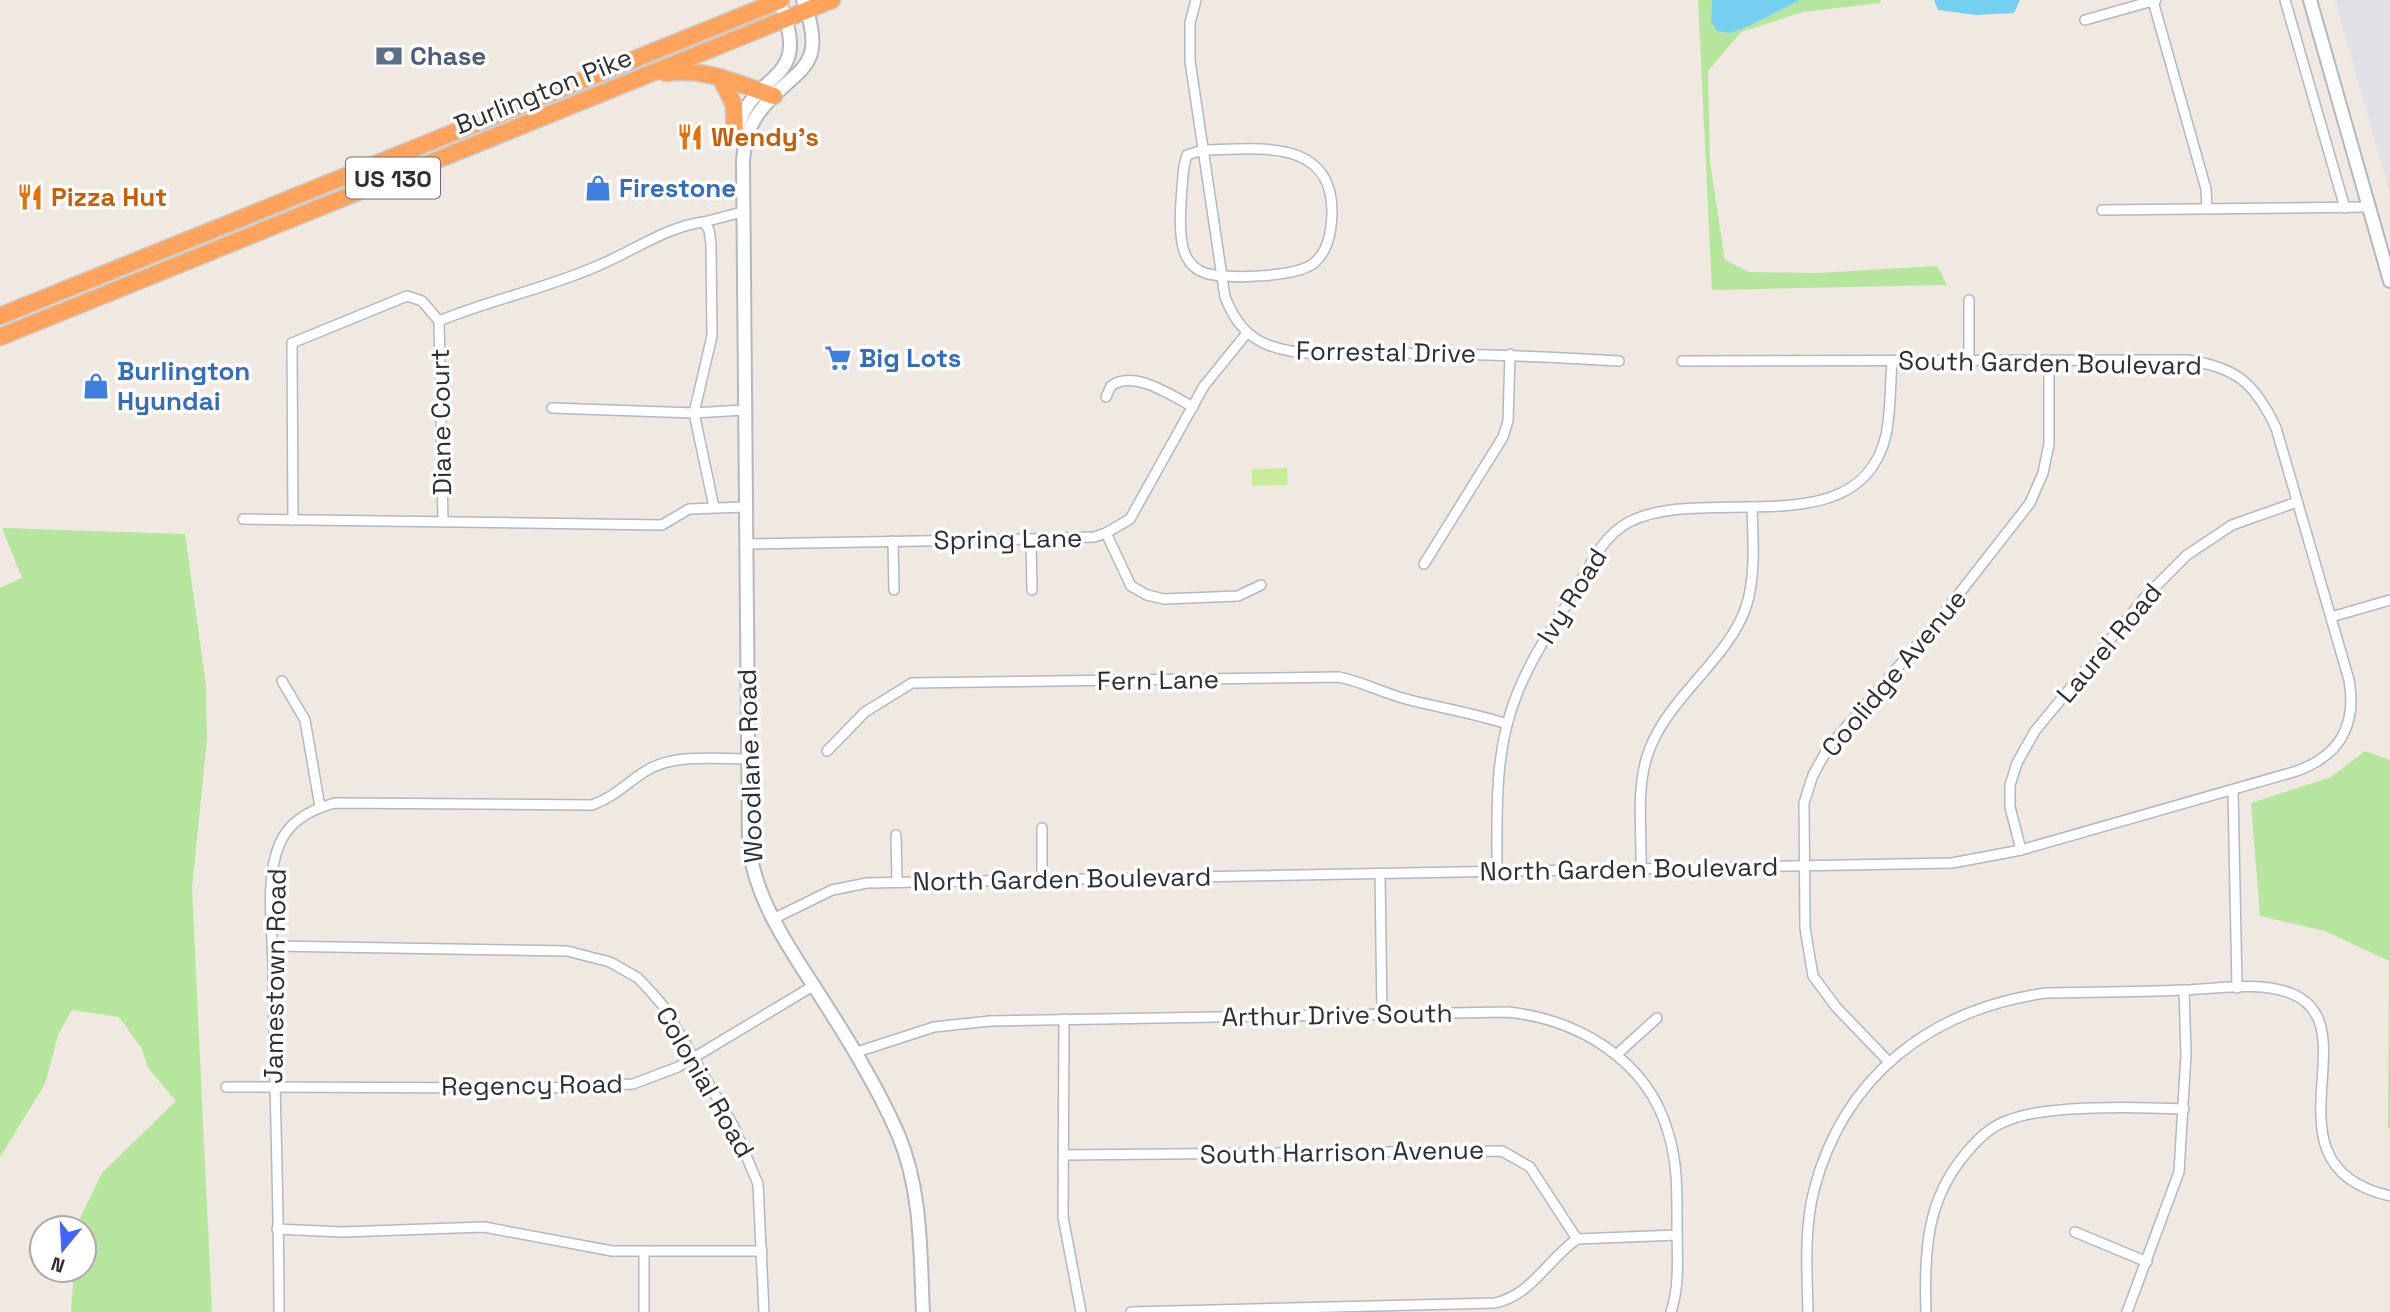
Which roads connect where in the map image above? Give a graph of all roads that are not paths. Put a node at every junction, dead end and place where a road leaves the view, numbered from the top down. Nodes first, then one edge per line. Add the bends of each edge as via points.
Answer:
1 (780, 0) edge
2 (832, 0) edge
3 (1196, 0) edge
4 (2285, 0) edge
5 (2310, 0) edge
6 (2155, 1) edge
7 (805, 5) edge
8 (787, 18) junction
9 (2085, 20) dead end
10 (640, 78) junction
11 (720, 78) junction
12 (768, 94) junction
13 (735, 134) junction
14 (1203, 150) junction
15 (742, 178) junction
16 (2368, 206) junction
17 (2345, 208) junction
18 (2207, 209) junction
19 (2102, 210) dead end
20 (742, 212) junction
21 (704, 222) junction
22 (1222, 275) junction
23 (2390, 281) edge
24 (1969, 300) dead end
25 (0, 316) edge
26 (439, 321) junction
27 (1247, 333) junction
28 (0, 337) edge
29 (1510, 354) junction
30 (1619, 361) dead end
31 (1682, 361) dead end
32 (1892, 361) junction
33 (1969, 361) junction
34 (2049, 361) junction
35 (1106, 397) dead end
36 (1194, 407) junction
37 (552, 408) dead end
38 (744, 410) junction
39 (694, 413) junction
40 (2297, 502) junction
41 (745, 506) junction
42 (714, 507) junction
43 (1752, 507) junction
44 (243, 519) dead end
45 (293, 520) junction
46 (443, 522) junction
47 (1106, 533) junction
48 (1031, 539) junction
49 (893, 541) junction
50 (745, 544) junction
51 (1424, 564) dead end
52 (1261, 585) dead end
53 (894, 590) dead end
54 (1032, 590) dead end
55 (2390, 600) edge
56 (2331, 617) junction
57 (282, 681) dead end
58 (1507, 724) junction
59 (827, 751) dead end
60 (748, 759) junction
61 (2233, 791) junction
62 (320, 807) junction
63 (1042, 828) dead end
64 (896, 835) dead end
65 (2021, 850) junction
66 (1802, 866) junction
67 (1642, 869) junction
68 (1496, 872) junction
69 (1380, 874) junction
70 (1042, 878) junction
71 (897, 882) junction
72 (773, 919) junction
73 (273, 946) junction
74 (813, 986) junction
75 (2237, 988) junction
76 (2183, 990) junction
77 (1382, 1014) junction
78 (1657, 1018) dead end
79 (1064, 1019) junction
80 (854, 1053) junction
81 (1616, 1055) junction
82 (692, 1058) junction
83 (1888, 1061) junction
84 (226, 1087) dead end
85 (274, 1088) junction
86 (2184, 1109) junction
87 (1064, 1155) junction
88 (2390, 1196) edge
89 (277, 1229) junction
90 (2075, 1232) dead end
91 (1677, 1235) junction
92 (1577, 1238) junction
93 (762, 1251) junction
94 (644, 1252) junction
95 (2147, 1262) junction
96 (279, 1312) edge
97 (644, 1312) edge
98 (764, 1312) edge
99 (923, 1312) edge
100 (1081, 1312) edge
101 (1131, 1312) edge
102 (1671, 1312) edge
103 (1808, 1312) edge
104 (1926, 1312) edge
105 (2127, 1312) edge

1 - 8 street, Woodlane Road
1 - 25 highway, Burlington Pike / US 130
2 - 7 highway, Burlington Pike / US 130
3 - 14 street via 1189,48
4 - 17 street
5 - 16 street
6 - 9 street
6 - 18 street via 2206,189
7 - 8 highway, Burlington Pike / US 130
7 - 12 street, Woodlane Road via 810,59 794,80
8 - 10 highway, Burlington Pike / US 130
8 - 12 street, Woodlane Road via 792,41 788,65
10 - 11 highway via 693,71
10 - 28 highway, Burlington Pike / US 130
11 - 12 highway
11 - 13 highway via 734,106
12 - 13 street, Woodlane Road via 744,107
12 - 15 street, Woodlane Road via 745,142
13 - 15 street, Woodlane Road
14 - 22 street
14 - 22 street via 1192,151 1184,160 1183,251 1197,270
14 - 22 street via 1272,150 1304,156 1326,177 1332,198 1329,240 1313,264 1286,274
15 - 20 street, Woodlane Road
16 - 17 street
16 - 23 street
17 - 18 street
18 - 19 street
20 - 21 street
20 - 38 street, Woodlane Road
21 - 26 street via 559,281 489,300
21 - 39 street via 711,244 712,336
22 - 27 street via 1230,310
24 - 33 street
26 - 45 street via 422,301 407,296 292,343
26 - 46 street, Diane Court
27 - 29 street, Forrestal Drive via 1269,346 1305,352
27 - 36 street, Spring Lane via 1203,386
29 - 30 street, Forrestal Drive
29 - 51 street via 1508,421 1503,437
31 - 32 street, South Garden Boulevard
32 - 33 street, South Garden Boulevard
32 - 43 street, Ivy Road via 1886,435 1878,458 1863,476 1820,502
33 - 34 street, South Garden Boulevard
34 - 40 street, South Garden Boulevard via 2187,360 2240,376 2261,400 2276,428
34 - 66 street, Coolidge Avenue via 2049,444 2030,503 1820,761 1804,803
35 - 36 street via 1117,382 1135,381
36 - 47 street, Spring Lane via 1130,519
37 - 39 street
38 - 39 street
38 - 41 street, Woodlane Road
39 - 42 street
40 - 56 street, South Garden Boulevard
40 - 65 street, Laurel Road via 2221,531 2186,555 2146,596 2035,731 2010,785 2010,807
41 - 42 street
41 - 50 street, Woodlane Road
42 - 46 street via 689,509 662,525
43 - 58 street, Ivy Road via 1661,511 1628,523 1609,537 1538,649
43 - 67 street via 1752,573 1741,618 1667,717 1645,762
44 - 45 street
45 - 46 street
47 - 48 street, Spring Lane
47 - 52 street via 1131,586 1147,595 1238,596
48 - 49 street, Spring Lane
48 - 54 street
49 - 50 street, Spring Lane
49 - 53 street
50 - 60 street, Woodlane Road
55 - 56 street
56 - 61 street, North Garden Boulevard via 2352,704 2343,740 2312,766
57 - 62 street via 304,720
58 - 59 street, Fern Lane via 1339,677 912,683 865,712
58 - 68 street, Ivy Road via 1498,780
60 - 62 street, Jamestown Road via 666,762 616,795 579,806 349,802
60 - 72 street, Woodlane Road via 752,868
61 - 65 street, North Garden Boulevard
61 - 75 street
62 - 73 street, Jamestown Road via 297,821 281,842 273,881
63 - 70 street
64 - 71 street
65 - 66 street, North Garden Boulevard via 1943,864
66 - 67 street, North Garden Boulevard
66 - 83 street, Coolidge Avenue via 1805,940 1813,976
67 - 68 street, North Garden Boulevard
68 - 69 street, North Garden Boulevard
69 - 70 street, North Garden Boulevard
69 - 77 street
70 - 71 street, North Garden Boulevard
71 - 72 street, North Garden Boulevard via 832,890
72 - 74 street, Woodlane Road
73 - 82 street, Colonial Road via 554,950 601,958 620,966 652,993
73 - 85 street, Jamestown Road
74 - 80 street, Woodlane Road
74 - 82 street, Regency Road
75 - 76 street
75 - 88 street via 2292,993 2312,1012 2323,1036 2321,1131 2326,1151 2349,1182
76 - 83 street via 2016,997 1954,1017
76 - 86 street
77 - 79 street, Arthur Drive South
77 - 81 street, Arthur Drive South via 1535,1014 1587,1034
78 - 81 street
79 - 80 street, Arthur Drive South via 934,1027
79 - 87 street
80 - 99 street, Woodlane Road via 889,1116 911,1174 918,1214
81 - 91 street, Arthur Drive South via 1652,1096 1668,1131 1676,1170
82 - 85 street, Regency Road via 648,1080 617,1086
82 - 93 street, Colonial Road via 751,1161 760,1197
83 - 103 street via 1843,1119 1825,1154 1808,1231
84 - 85 street, Regency Road
85 - 89 street, Jamestown Road
86 - 95 street via 2176,1185
86 - 104 street via 2132,1107 2040,1114 2007,1120 1988,1131 1951,1172 1934,1205 1927,1239
87 - 92 street, South Harrison Avenue via 1502,1151 1530,1167
87 - 100 street via 1065,1231
89 - 94 street via 342,1232 484,1227 599,1249
89 - 96 street, Jamestown Road
90 - 95 street
91 - 92 street
91 - 102 street, Arthur Drive South via 1677,1281
92 - 101 street via 1527,1287 1495,1303
93 - 94 street
93 - 98 street, Colonial Road
94 - 97 street
95 - 105 street

